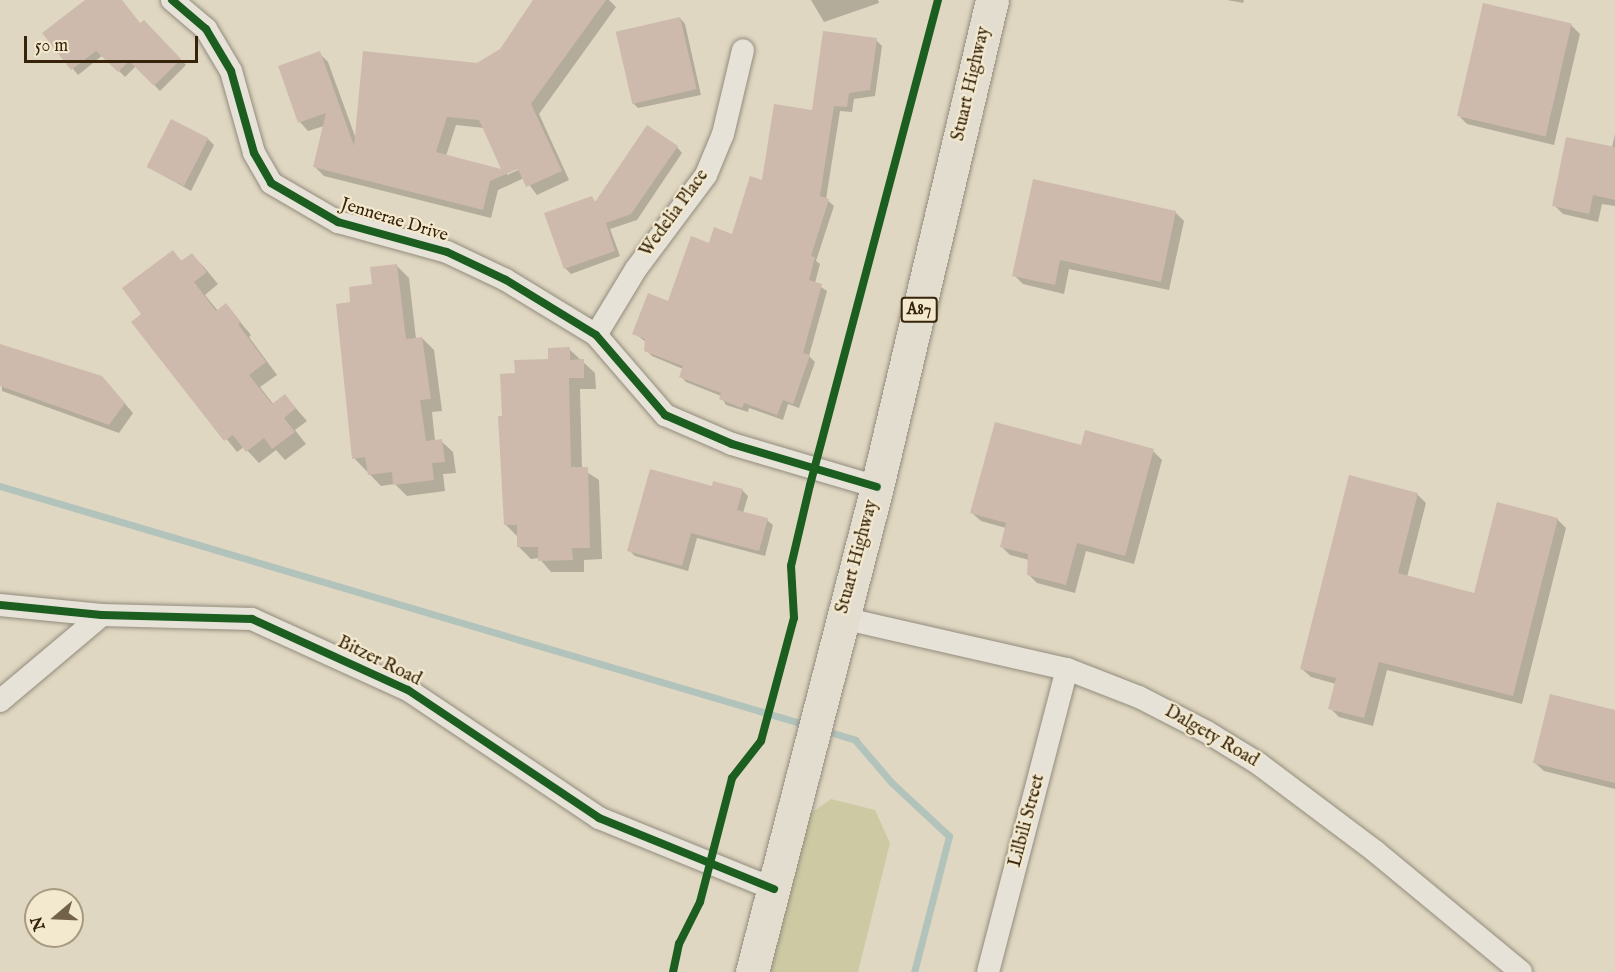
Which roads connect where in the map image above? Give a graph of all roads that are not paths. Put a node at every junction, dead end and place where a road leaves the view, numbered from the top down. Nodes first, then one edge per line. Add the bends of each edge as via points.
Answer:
1 (172, 0) edge
2 (992, 0) edge
3 (743, 50) dead end
4 (596, 335) junction
5 (877, 488) junction
6 (0, 605) edge
7 (102, 615) junction
8 (842, 618) junction
9 (1067, 669) junction
10 (0, 700) edge
11 (774, 889) junction
12 (752, 972) edge
13 (988, 972) edge
14 (1521, 972) edge

1 - 4 street, Jennerae Drive via 206,29 231,71 254,153 271,183 338,222 447,252 506,280
2 - 5 highway, Stuart Highway / A87
3 - 4 street, Wedelia Place via 723,134 706,175 636,269
4 - 5 street, Jennerae Drive via 665,415 732,444
5 - 8 highway, Stuart Highway / A87
6 - 7 street, Bitzer Road
7 - 10 street
7 - 11 street, Bitzer Road via 252,619 408,690 599,818
8 - 9 street, Dalgety Road
8 - 11 highway, Stuart Highway / A87
9 - 13 street, Lilbili Street
9 - 14 street, Dalgety Road via 1139,697 1259,764 1376,852
11 - 12 highway, Stuart Highway / A87

